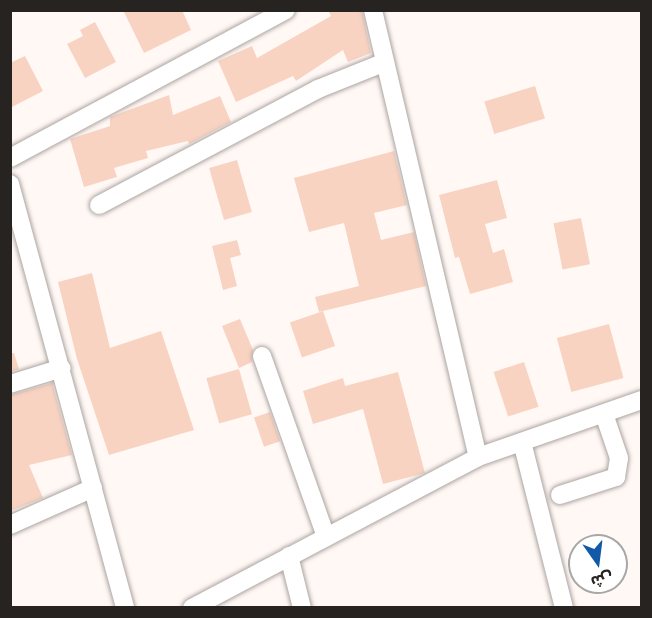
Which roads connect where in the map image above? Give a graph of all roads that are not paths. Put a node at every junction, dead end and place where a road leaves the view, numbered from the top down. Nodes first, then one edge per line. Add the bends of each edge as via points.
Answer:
1 (286, 10) edge
2 (373, 10) edge
3 (385, 62) junction
4 (10, 158) edge
5 (10, 183) edge
6 (99, 205) dead end
7 (262, 356) dead end
8 (62, 369) junction
9 (10, 384) edge
10 (642, 399) edge
11 (604, 414) junction
12 (522, 442) junction
13 (478, 458) junction
14 (93, 488) junction
15 (560, 495) dead end
16 (10, 525) edge
17 (326, 537) junction
18 (289, 556) junction
19 (125, 608) edge
20 (192, 608) edge
21 (302, 608) edge
22 (564, 608) edge

1 - 4 street
2 - 3 street
3 - 6 street via 318,89
3 - 13 street
5 - 8 street
7 - 17 street
8 - 9 street
8 - 14 street
10 - 11 street
11 - 12 street
11 - 15 street via 619,458 616,477
12 - 13 street
12 - 22 street
13 - 17 street
14 - 16 street
14 - 19 street
17 - 18 street
18 - 20 street
18 - 21 street

